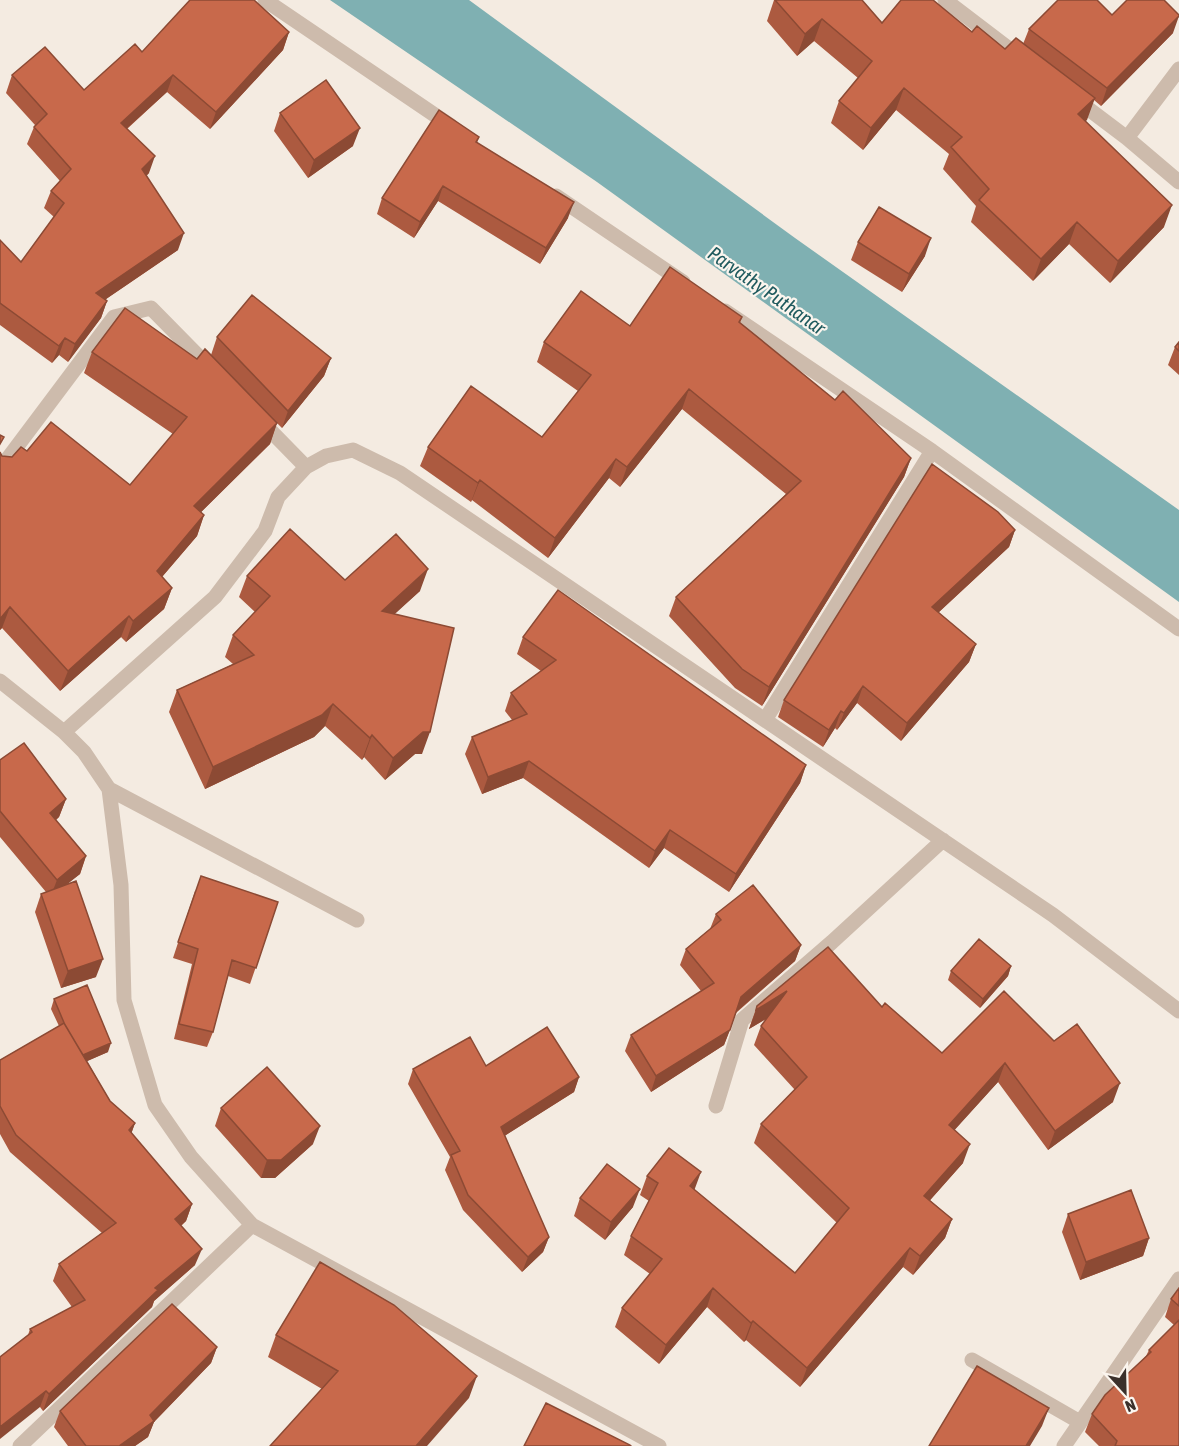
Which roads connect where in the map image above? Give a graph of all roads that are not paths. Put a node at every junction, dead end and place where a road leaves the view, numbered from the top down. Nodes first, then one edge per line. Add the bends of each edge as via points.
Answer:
1 (265, 0) edge
2 (945, 0) edge
3 (1036, 69) edge
4 (1179, 69) edge
5 (1063, 90) edge
6 (461, 132) edge
7 (1127, 138) junction
8 (1179, 182) edge
9 (540, 186) edge
10 (697, 292) edge
11 (716, 305) edge
12 (225, 383) edge
13 (249, 408) edge
14 (932, 451) junction
15 (306, 467) junction
16 (0, 470) edge
17 (1179, 629) edge
18 (0, 681) edge
19 (765, 720) junction
20 (64, 732) junction
21 (109, 789) junction
22 (943, 840) junction
23 (357, 920) dead end
24 (1179, 1011) edge
25 (716, 1106) dead end
26 (252, 1225) junction
27 (1179, 1279) edge
28 (972, 1360) dead end
29 (1080, 1422) junction
30 (20, 1446) edge
31 (659, 1446) edge
32 (1064, 1446) edge

1 - 6 street
2 - 3 street
4 - 7 street
5 - 7 street
7 - 8 street
9 - 10 street
11 - 14 street
12 - 16 street via 151,308 114,317
13 - 15 street
14 - 17 street
14 - 19 street
15 - 19 street via 326,456 353,450 400,473
15 - 20 street via 278,497 265,531 215,597
18 - 20 street
19 - 22 street
20 - 21 street via 84,752
21 - 23 street
21 - 26 street via 121,885 124,1000 154,1105 191,1157
22 - 24 street via 1053,915
22 - 25 street via 742,1020
26 - 30 street
26 - 31 street
27 - 29 street
28 - 29 street
29 - 32 street

